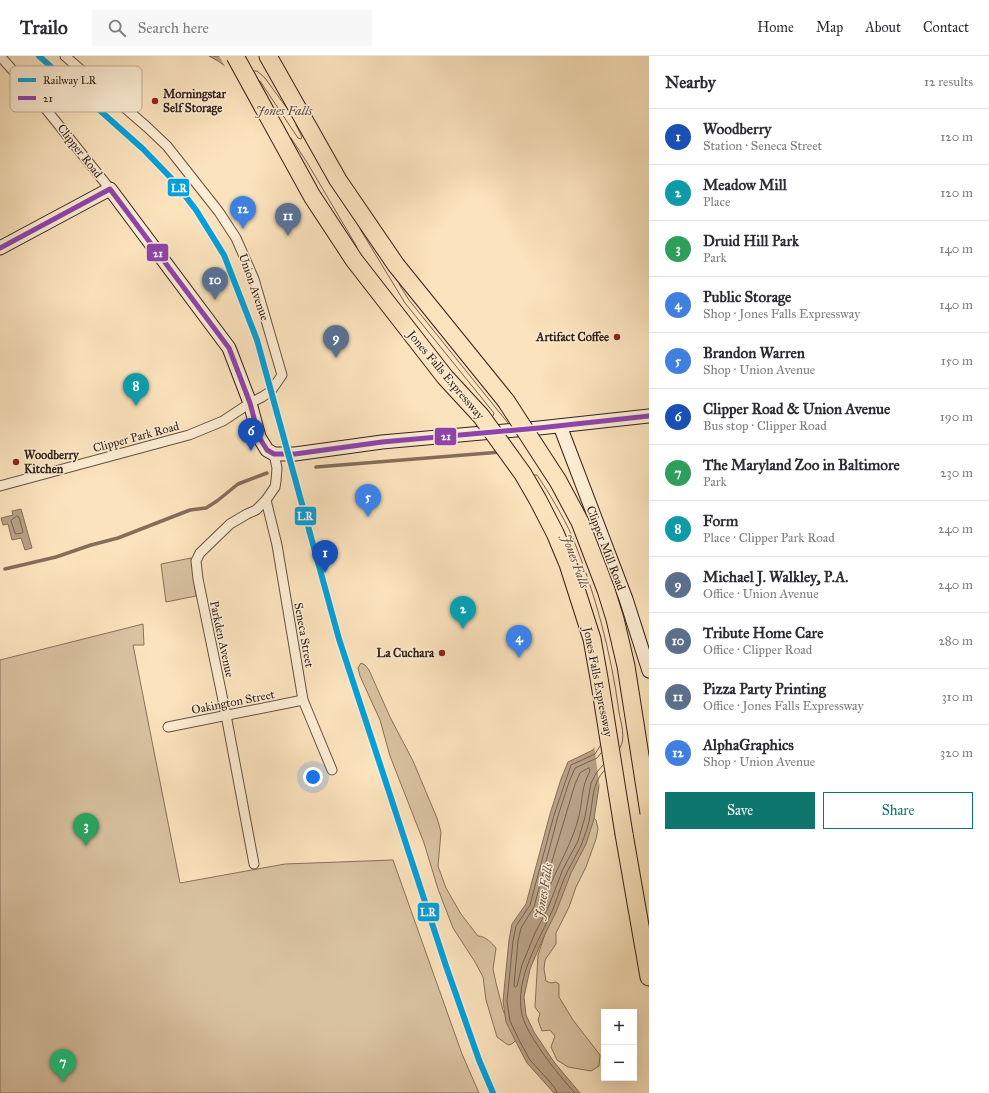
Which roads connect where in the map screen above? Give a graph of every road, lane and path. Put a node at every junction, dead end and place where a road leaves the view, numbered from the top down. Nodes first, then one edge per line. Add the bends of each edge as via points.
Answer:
1 (0, 56) edge
2 (65, 56) edge
3 (235, 56) edge
4 (268, 56) edge
5 (77, 66) edge
6 (10, 67) edge
7 (48, 112) edge
8 (130, 112) edge
9 (110, 189) junction
10 (0, 248) edge
11 (250, 403) junction
12 (649, 416) edge
13 (560, 426) junction
14 (274, 454) junction
15 (0, 486) edge
16 (266, 500) junction
17 (649, 671) edge
18 (303, 700) junction
19 (226, 715) junction
20 (168, 727) dead end
21 (332, 770) dead end
22 (649, 813) edge
23 (254, 864) dead end
24 (649, 977) edge

1 - 6 street, Clipper Road
2 - 5 street, Union Avenue
3 - 24 highway, Jones Falls Expressway, bridge via 312,196 354,260 445,377 481,416 523,474 555,533 592,639
4 - 22 highway, bridge via 338,180 396,265 506,401 558,481 580,522 615,619 626,666
7 - 9 street, Clipper Road
8 - 11 street, Union Avenue via 167,146 219,212 236,238 254,279 282,375 271,391
9 - 10 street
9 - 11 street, Clipper Road via 222,338 235,361
11 - 14 street, Clipper Road via 263,445
11 - 15 street, Clipper Park Road via 223,421 192,434
12 - 13 street
13 - 14 street, bridge via 382,442 295,454
13 - 17 street, Clipper Mill Road via 616,572
14 - 16 street, Parkden Avenue via 277,471 275,487
16 - 18 street, Seneca Street via 277,545
16 - 19 street, Parkden Avenue via 256,510 230,524 206,545 196,561
18 - 19 street, Oakington Street
18 - 21 street, Seneca Street
19 - 20 street, Oakington Street
19 - 23 street, Parkden Avenue

